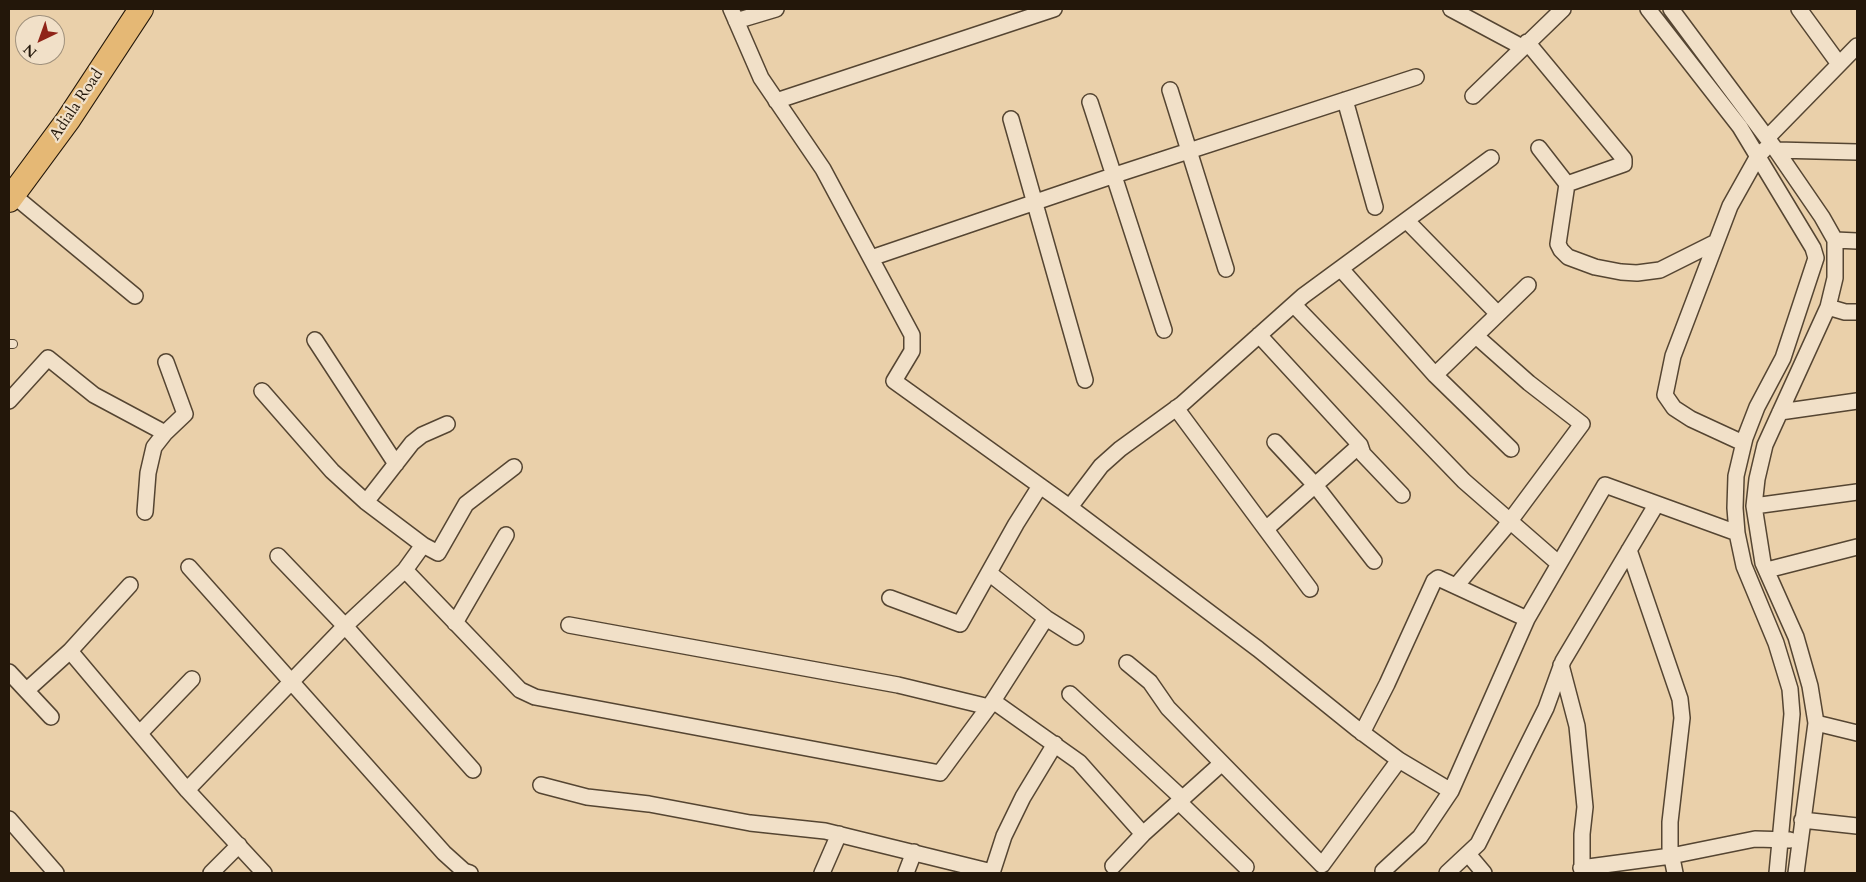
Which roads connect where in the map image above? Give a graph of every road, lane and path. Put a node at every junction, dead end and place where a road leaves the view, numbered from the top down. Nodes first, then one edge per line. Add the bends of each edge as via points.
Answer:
1 (122, 9) edge
2 (141, 9) edge
3 (776, 9) edge
4 (1054, 9) edge
5 (1451, 9) edge
6 (1563, 9) edge
7 (1648, 9) edge
8 (1670, 9) edge
9 (1799, 9) edge
10 (734, 15) edge
11 (1525, 45) junction
12 (1857, 46) edge
13 (1839, 64) junction
14 (1416, 77) dead end
15 (1170, 90) dead end
16 (1473, 96) dead end
17 (1345, 100) junction
18 (776, 101) junction
19 (1090, 102) dead end
20 (1011, 119) dead end
21 (1771, 144) junction
22 (1539, 148) dead end
23 (1189, 151) junction
24 (1857, 152) edge
25 (1758, 156) junction
26 (1491, 158) dead end
27 (1115, 175) junction
28 (1567, 184) junction
29 (10, 189) edge
30 (1035, 202) junction
31 (1375, 207) dead end
32 (1407, 221) junction
33 (1835, 240) junction
34 (1857, 241) edge
35 (1716, 242) junction
36 (871, 258) junction
37 (1226, 269) dead end
38 (1341, 269) junction
39 (1528, 285) dead end
40 (135, 296) dead end
41 (1294, 305) junction
42 (1828, 307) junction
43 (1857, 312) edge
44 (1498, 314) junction
45 (1164, 330) dead end
46 (1259, 335) junction
47 (1476, 336) junction
48 (315, 340) dead end
49 (166, 362) dead end
50 (1435, 375) junction
51 (1085, 380) dead end
52 (262, 391) dead end
53 (9, 401) edge
54 (1857, 401) edge
55 (1176, 408) junction
56 (1780, 412) junction
57 (447, 424) dead end
58 (166, 433) junction
59 (1275, 442) dead end
60 (1744, 443) junction
61 (1360, 445) junction
62 (1511, 449) dead end
63 (396, 464) junction
64 (514, 467) dead end
65 (1040, 486) junction
66 (1315, 486) junction
67 (1857, 492) edge
68 (1402, 495) dead end
69 (366, 502) junction
70 (1656, 505) junction
71 (1754, 506) junction
72 (1070, 507) junction
73 (144, 512) dead end
74 (1510, 522) junction
75 (1266, 529) junction
76 (1737, 533) junction
77 (506, 535) dead end
78 (423, 545) junction
79 (1857, 547) edge
80 (1629, 550) junction
81 (278, 556) dead end
82 (1374, 561) dead end
83 (1558, 563) junction
84 (189, 567) dead end
85 (405, 570) junction
86 (1767, 570) junction
87 (989, 573) junction
88 (130, 585) dead end
89 (1456, 586) junction
90 (1310, 589) dead end
91 (890, 598) dead end
92 (1046, 618) junction
93 (1527, 619) junction
94 (455, 623) junction
95 (569, 625) dead end
96 (345, 626) junction
97 (1076, 637) dead end
98 (70, 651) junction
99 (1127, 663) dead end
100 (1561, 665) junction
101 (9, 672) edge
102 (192, 679) dead end
103 (291, 682) junction
104 (27, 690) junction
105 (1070, 694) dead end
106 (991, 704) junction
107 (51, 717) dead end
108 (1816, 723) junction
109 (140, 733) junction
110 (1362, 733) junction
111 (1857, 733) edge
112 (1055, 744) junction
113 (1790, 746) junction
114 (1812, 748) junction
115 (1399, 760) junction
116 (1222, 763) junction
117 (473, 770) dead end
118 (542, 785) dead end
119 (187, 790) junction
120 (1451, 791) junction
121 (1181, 800) junction
122 (9, 819) edge
123 (1802, 820) junction
124 (1857, 826) edge
125 (838, 834) junction
126 (1143, 834) junction
127 (1781, 840) junction
128 (1800, 840) junction
129 (239, 845) junction
130 (914, 852) junction
131 (1468, 854) junction
132 (1671, 856) junction
133 (1113, 866) dead end
134 (1246, 867) dead end
135 (1582, 871) edge
136 (1382, 872) dead end
137 (56, 873) edge
138 (211, 873) edge
139 (264, 873) edge
140 (470, 873) edge
141 (822, 873) edge
142 (906, 873) edge
143 (992, 873) edge
144 (1447, 873) edge
145 (1484, 873) edge
146 (1674, 873) edge
147 (1777, 873) edge
148 (1796, 873) edge

1 - 29 main road, Adiala Road via 54,113
2 - 29 main road, Adiala Road via 68,120
3 - 10 street
4 - 18 street
5 - 11 street
6 - 11 street
7 - 25 street via 1740,127
8 - 21 street
9 - 13 street
10 - 18 street via 760,78
11 - 16 street
11 - 28 street via 1624,159 1624,164
12 - 13 street
13 - 21 street
14 - 17 street
15 - 23 street
17 - 23 street
17 - 31 street
18 - 36 street via 823,169
19 - 27 street
20 - 30 street
21 - 24 street
21 - 25 street
21 - 33 street
22 - 28 street
23 - 27 street
23 - 37 street
25 - 35 street via 1730,206
25 - 60 street via 1816,258 1783,358
26 - 32 street
27 - 30 street
27 - 45 street
28 - 35 street via 1558,244 1568,257 1595,267 1637,273 1660,270
29 - 40 street
30 - 36 street
30 - 51 street
32 - 38 street
32 - 44 street
33 - 34 street
33 - 42 street via 1835,278
35 - 60 street via 1672,356 1664,395 1674,408 1691,419
36 - 65 street via 912,335 912,351 894,381
38 - 41 street
38 - 50 street
39 - 44 street
41 - 46 street
41 - 74 street via 1464,481
42 - 43 street
42 - 56 street
44 - 47 street
46 - 55 street
46 - 61 street
47 - 50 street
47 - 74 street via 1582,424
48 - 63 street
49 - 58 street via 185,414
50 - 62 street
52 - 69 street via 332,471
53 - 58 street via 48,358 94,395
54 - 56 street
55 - 72 street via 1101,466
55 - 75 street
56 - 71 street via 1765,445
57 - 63 street via 422,435
58 - 73 street via 151,457
59 - 66 street
60 - 76 street via 1736,476
61 - 66 street
61 - 68 street via 1363,454
63 - 69 street
64 - 78 street via 466,504 438,553
65 - 72 street
65 - 87 street
66 - 75 street
66 - 82 street
67 - 71 street
69 - 78 street
70 - 76 street
70 - 80 street
70 - 83 street via 1605,485
71 - 86 street via 1763,563
72 - 110 street via 1258,649
74 - 83 street
74 - 89 street
75 - 90 street
76 - 113 street via 1744,566 1776,643 1790,689
77 - 94 street
78 - 85 street
79 - 86 street
80 - 100 street
80 - 132 street via 1680,699 1682,718 1670,822
81 - 96 street
83 - 93 street
84 - 103 street
85 - 94 street
85 - 96 street
86 - 108 street via 1796,637 1810,686
87 - 91 street via 960,624
87 - 92 street
88 - 98 street
89 - 93 street
89 - 110 street via 1438,578 1434,582
92 - 97 street
92 - 106 street
93 - 120 street
94 - 106 street via 520,690 535,697 940,774
95 - 106 street
96 - 103 street
96 - 117 street
98 - 104 street
98 - 109 street
99 - 116 street via 1150,682 1168,708
100 - 131 street via 1546,708 1506,791 1478,844
100 - 135 street via 1577,726 1585,807
101 - 104 street
102 - 109 street
103 - 119 street
103 - 140 street via 444,853
104 - 107 street
105 - 121 street
106 - 112 street
108 - 111 street
108 - 114 street
109 - 119 street
110 - 115 street
112 - 126 street via 1079,762
112 - 143 street via 1023,797 1004,836
113 - 114 street
113 - 127 street
114 - 123 street
115 - 116 street via 1322,865
115 - 120 street
116 - 121 street
118 - 125 street via 587,797
119 - 129 street
120 - 136 street via 1420,837
121 - 126 street
121 - 134 street
122 - 137 street
123 - 124 street
123 - 128 street
125 - 130 street
125 - 141 street
126 - 133 street
127 - 128 street
127 - 132 street via 1755,839
127 - 147 street
128 - 148 street
129 - 138 street
129 - 139 street
130 - 142 street
130 - 143 street
131 - 144 street
131 - 145 street
132 - 135 street
132 - 146 street

